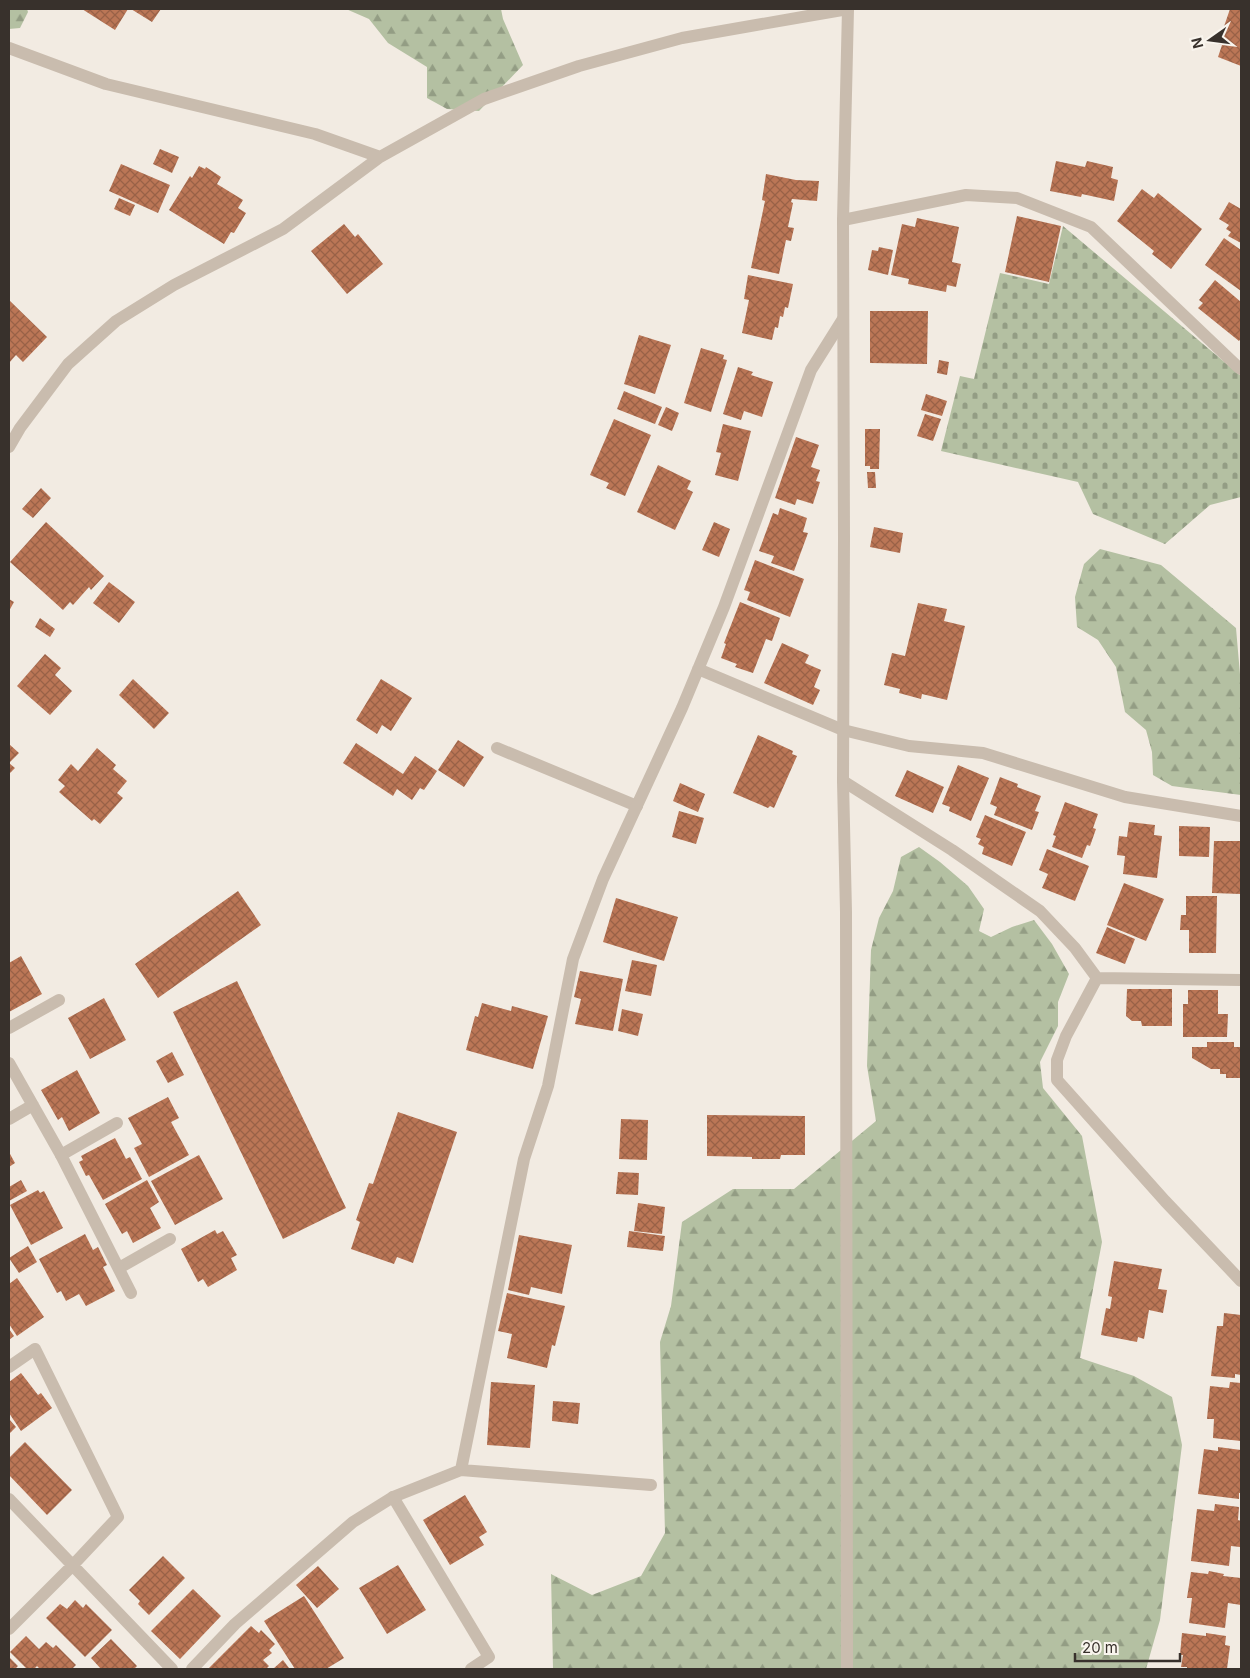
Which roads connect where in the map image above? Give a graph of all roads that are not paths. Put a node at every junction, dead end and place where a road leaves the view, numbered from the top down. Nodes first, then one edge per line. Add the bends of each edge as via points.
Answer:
1 (848, 9) edge
2 (9, 48) edge
3 (380, 157) junction
4 (842, 220) junction
5 (843, 319) junction
6 (1241, 369) edge
7 (9, 447) edge
8 (698, 668) junction
9 (843, 730) junction
10 (497, 748) dead end
11 (843, 781) junction
12 (637, 806) junction
13 (1241, 816) edge
14 (1097, 978) junction
15 (1241, 980) edge
16 (59, 1000) dead end
17 (9, 1028) edge
18 (9, 1062) edge
19 (33, 1105) junction
20 (9, 1119) edge
21 (117, 1124) dead end
22 (61, 1155) junction
23 (170, 1239) dead end
24 (119, 1268) junction
25 (1241, 1281) edge
26 (131, 1293) dead end
27 (9, 1367) edge
28 (461, 1470) junction
29 (651, 1485) dead end
30 (393, 1497) junction
31 (9, 1498) edge
32 (73, 1565) junction
33 (9, 1629) edge
34 (172, 1669) edge
35 (192, 1669) edge
36 (471, 1669) edge
37 (848, 1669) edge

1 - 3 street via 682,38 578,66 484,99
1 - 4 street
2 - 3 street via 106,84 315,134
3 - 7 street via 283,229 174,285 116,321 68,364
4 - 5 street
4 - 6 street via 966,195 1016,198 1091,227
5 - 8 street via 811,370 724,607
5 - 9 street
8 - 9 street
8 - 12 street
9 - 11 street
9 - 13 street via 910,746 983,753 1125,797
10 - 12 street
11 - 14 street via 1040,911 1075,948
11 - 37 street
12 - 28 street via 603,879 573,959 548,1086 524,1159
14 - 15 street
14 - 25 street via 1066,1036 1057,1060 1057,1080
16 - 17 street
18 - 19 street
19 - 20 street
19 - 22 street
21 - 22 street
22 - 24 street
23 - 24 street
24 - 26 street
27 - 32 street via 35,1349 118,1517
28 - 29 street
28 - 30 street
30 - 35 street via 353,1522 235,1624
30 - 36 street via 489,1657
31 - 32 street
32 - 33 street
32 - 34 street

